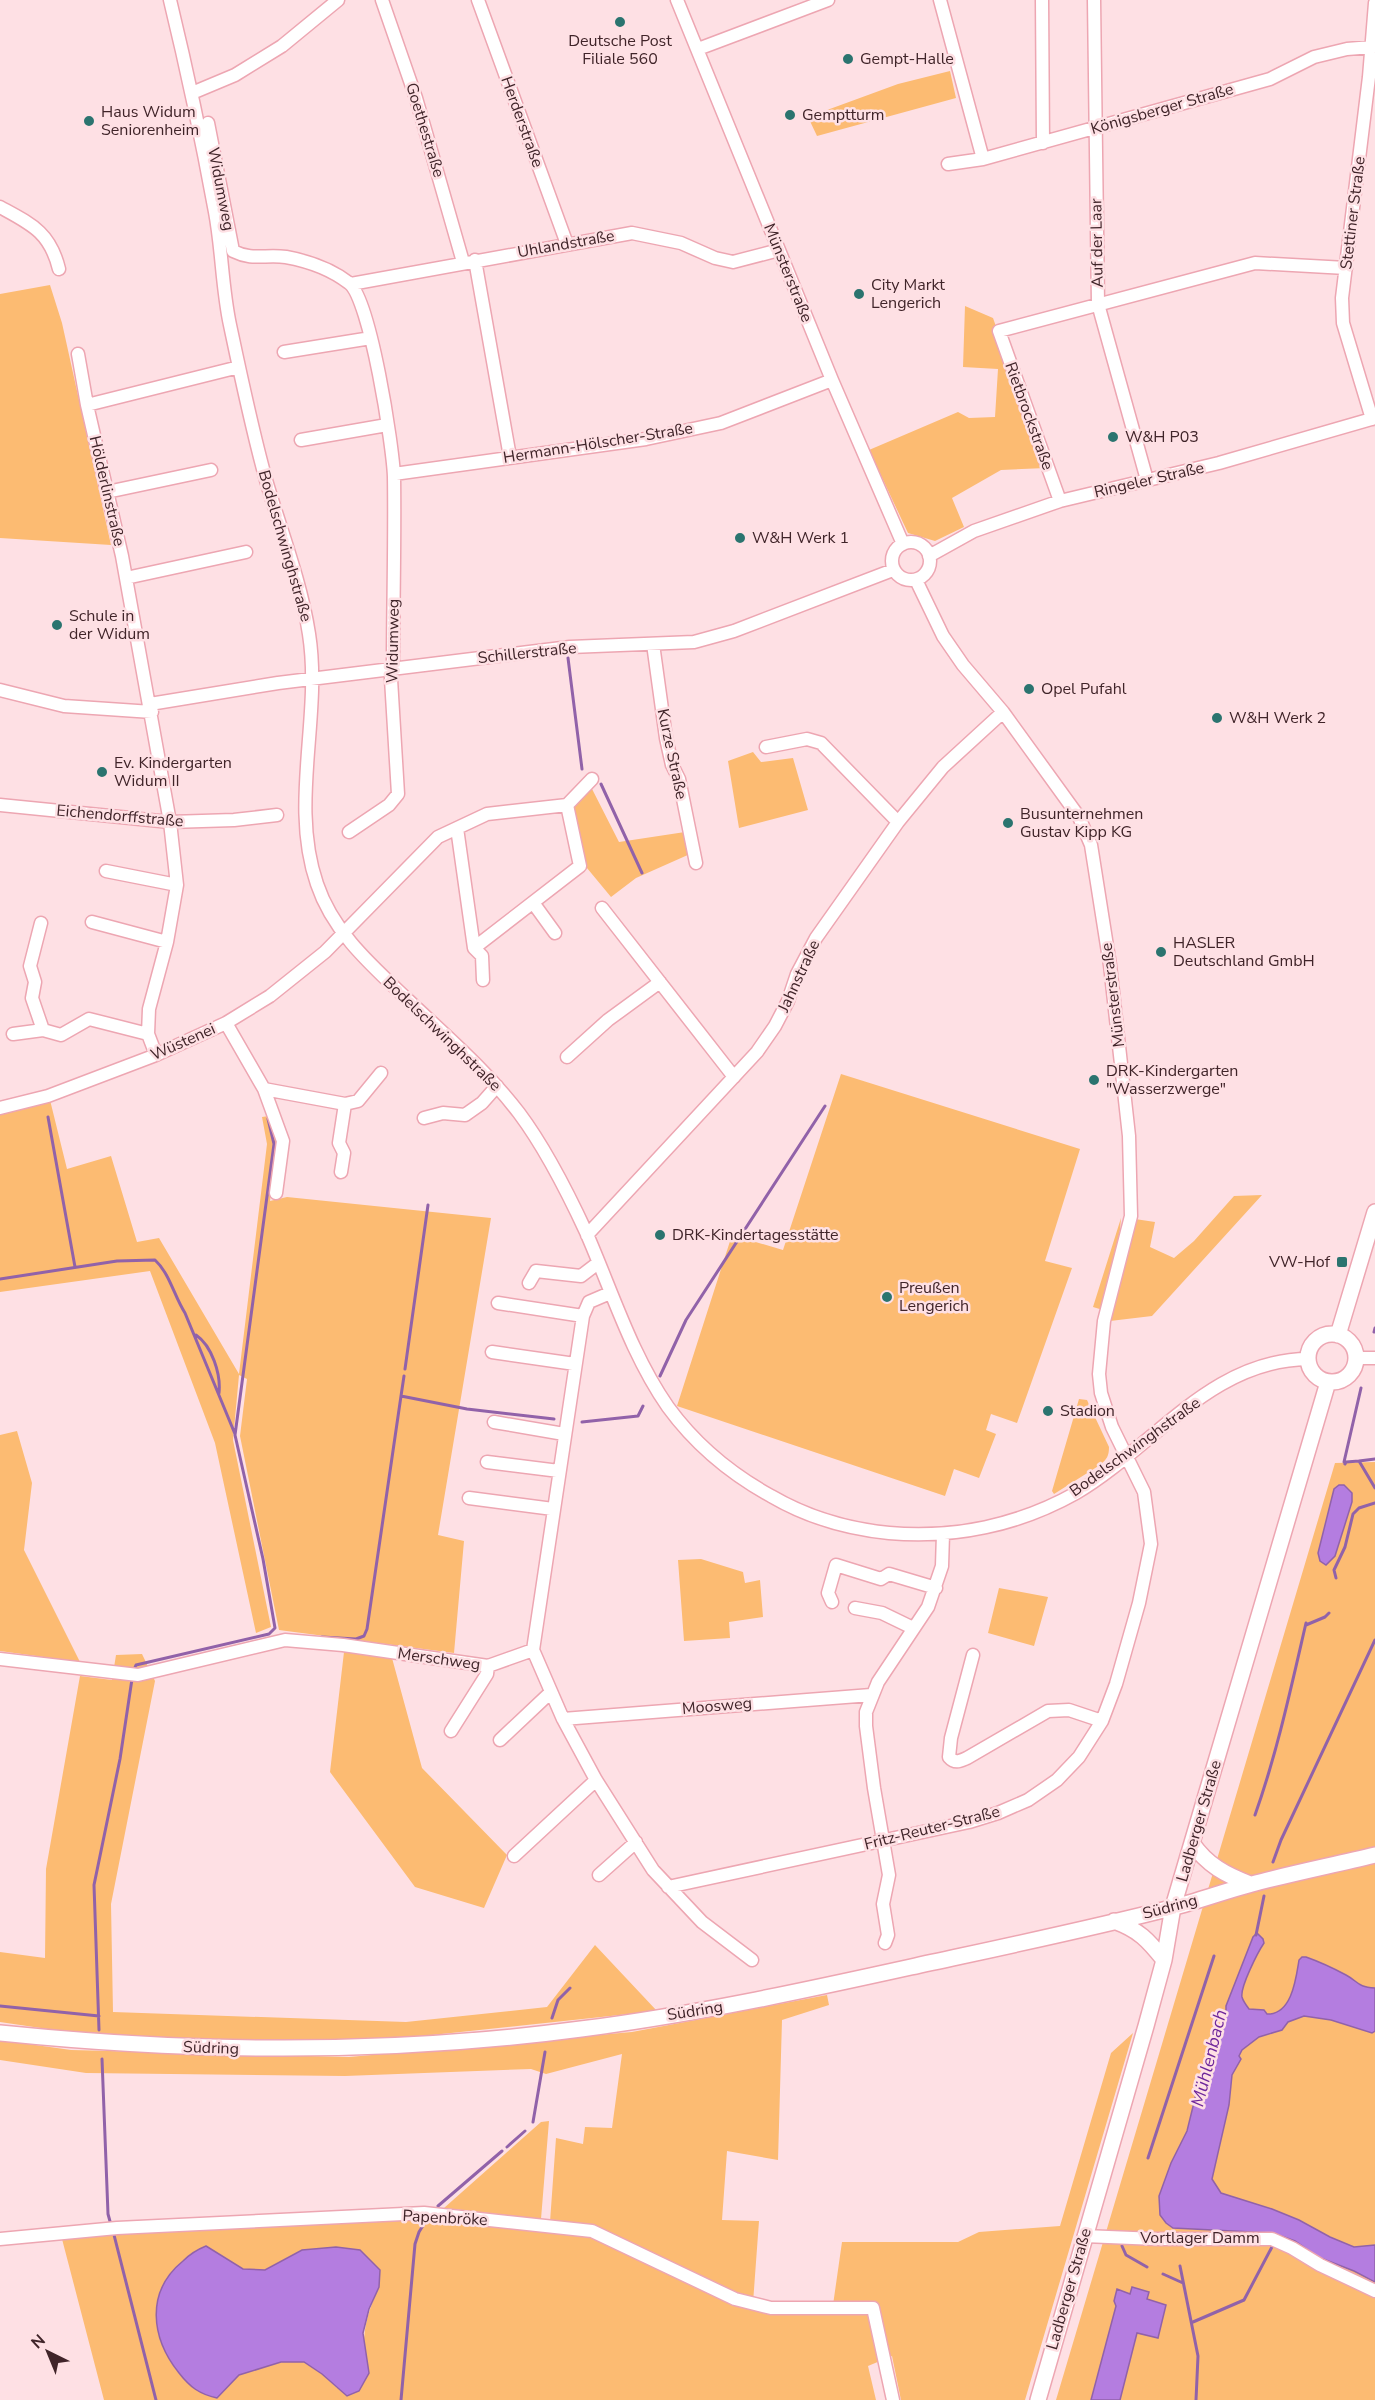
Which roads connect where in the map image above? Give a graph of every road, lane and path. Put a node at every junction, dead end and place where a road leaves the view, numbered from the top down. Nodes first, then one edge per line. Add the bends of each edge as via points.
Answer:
1 (170, 0) edge
2 (338, 0) edge
3 (382, 0) edge
4 (478, 0) edge
5 (677, 0) edge
6 (828, 0) edge
7 (940, 0) edge
8 (1042, 0) edge
9 (1094, 0) edge
10 (1375, 3) edge
11 (802, 4) edge
12 (1372, 48) junction
13 (698, 49) junction
14 (192, 93) junction
15 (208, 123) dead end
16 (1094, 128) junction
17 (1042, 143) junction
18 (983, 159) junction
19 (948, 164) dead end
20 (0, 207) edge
21 (567, 244) junction
22 (778, 250) junction
23 (469, 261) junction
24 (1346, 268) junction
25 (59, 269) dead end
26 (351, 284) junction
27 (1098, 304) junction
28 (371, 338) junction
29 (284, 352) dead end
30 (78, 354) dead end
31 (239, 367) junction
32 (832, 380) junction
33 (87, 405) junction
34 (1374, 418) edge
35 (387, 425) junction
36 (301, 440) dead end
37 (510, 457) junction
38 (211, 470) dead end
39 (393, 474) junction
40 (1147, 480) junction
41 (107, 492) junction
42 (1060, 501) junction
43 (903, 544) junction
44 (246, 552) dead end
45 (929, 556) junction
46 (893, 570) junction
47 (126, 578) junction
48 (916, 580) junction
49 (653, 644) junction
50 (393, 669) junction
51 (312, 679) junction
52 (0, 690) edge
53 (151, 708) junction
54 (1003, 712) junction
55 (766, 747) dead end
56 (592, 779) dead end
57 (0, 805) edge
58 (567, 805) junction
59 (277, 815) dead end
60 (170, 822) junction
61 (898, 822) junction
62 (457, 828) junction
63 (349, 832) dead end
64 (696, 863) dead end
65 (106, 871) dead end
66 (177, 885) junction
67 (534, 904) junction
68 (602, 908) dead end
69 (92, 922) dead end
70 (41, 923) dead end
71 (555, 933) dead end
72 (344, 934) junction
73 (167, 942) junction
74 (474, 948) junction
75 (483, 980) dead end
76 (660, 982) junction
77 (226, 1023) junction
78 (44, 1030) junction
79 (13, 1034) dead end
80 (148, 1034) junction
81 (156, 1055) junction
82 (567, 1057) dead end
83 (381, 1073) dead end
84 (734, 1077) junction
85 (497, 1086) junction
86 (264, 1089) junction
87 (345, 1104) junction
88 (0, 1108) edge
89 (423, 1118) dead end
90 (341, 1172) dead end
91 (276, 1193) dead end
92 (1375, 1212) edge
93 (587, 1235) junction
94 (598, 1263) junction
95 (529, 1283) dead end
96 (610, 1293) junction
97 (498, 1304) dead end
98 (583, 1316) junction
99 (1338, 1335) junction
100 (492, 1352) dead end
101 (1356, 1358) junction
102 (1375, 1358) edge
103 (1308, 1359) junction
104 (575, 1364) junction
105 (1328, 1382) junction
106 (494, 1422) dead end
107 (564, 1434) junction
108 (1127, 1455) junction
109 (487, 1462) dead end
110 (560, 1471) junction
111 (469, 1498) dead end
112 (553, 1509) junction
113 (943, 1534) junction
114 (936, 1588) junction
115 (832, 1602) dead end
116 (855, 1608) dead end
117 (913, 1628) junction
118 (533, 1650) junction
119 (973, 1655) dead end
120 (0, 1659) edge
121 (488, 1666) junction
122 (551, 1692) junction
123 (871, 1695) junction
124 (563, 1719) junction
125 (1102, 1721) junction
126 (451, 1731) dead end
127 (500, 1740) dead end
128 (596, 1780) junction
129 (883, 1839) junction
130 (636, 1842) junction
131 (1192, 1843) junction
132 (1375, 1855) edge
133 (514, 1856) dead end
134 (599, 1875) dead end
135 (1250, 1884) junction
136 (668, 1887) junction
137 (1173, 1908) junction
138 (1114, 1921) junction
139 (885, 1943) dead end
140 (752, 1960) dead end
141 (1164, 1960) junction
142 (0, 2033) edge
143 (1084, 2236) junction
144 (0, 2239) edge
145 (1375, 2291) edge
146 (892, 2400) edge
147 (1038, 2400) edge

1 - 14 street, Bodelschwinghstraße
2 - 14 street via 282,46 236,75
3 - 23 street, Goethestraße
4 - 21 street, Herderstraße
5 - 13 street, Münsterstraße
6 - 11 street
7 - 18 street
8 - 17 street
9 - 16 street, Auf der Laar
10 - 12 street, Stettiner Straße
11 - 13 street
12 - 16 street, Königsberger Straße via 1314,57 1269,79
12 - 24 street, Stettiner Straße
13 - 22 street, Münsterstraße
14 - 31 street, Bodelschwinghstraße
15 - 26 street, Widumweg via 233,251 247,258 285,257 319,266
16 - 17 street, Königsberger Straße
16 - 27 street, Auf der Laar
17 - 18 street, Königsberger Straße
18 - 19 street, Königsberger Straße
20 - 25 street via 39,229 56,254
21 - 22 street, Uhlandstraße via 632,233 681,243 733,262
21 - 23 street, Uhlandstraße
22 - 32 street, Münsterstraße
23 - 26 street, Uhlandstraße
23 - 37 street, Goethestraße
24 - 27 street via 1255,263
24 - 34 street, Stettiner Straße via 1343,323
26 - 28 street, Widumweg
27 - 40 street, Auf der Laar
27 - 42 street, Rietbrockstraße via 999,332
28 - 29 street
28 - 35 street, Widumweg
30 - 33 street, Hölderlinstraße
31 - 33 street
31 - 51 street, Bodelschwinghstraße via 304,606
32 - 37 street, Hermann-Hölscher-Straße via 721,423 646,439
32 - 43 street, Münsterstraße
33 - 41 street, Hölderlinstraße
34 - 40 street, Ringeler Straße
35 - 36 street
35 - 39 street, Widumweg
37 - 39 street, Hermann-Hölscher-Straße
38 - 41 street
39 - 50 street, Widumweg
40 - 42 street, Ringeler Straße
41 - 47 street, Hölderlinstraße
42 - 45 street, Ringeler Straße via 974,531
43 - 45 street via 919,544
43 - 46 street via 893,556
44 - 47 street
45 - 48 street via 927,571
46 - 48 street via 903,579
46 - 49 street, Schillerstraße via 734,631 694,642
47 - 53 street, Hölderlinstraße
48 - 54 street, Münsterstraße via 943,636
49 - 50 street, Schillerstraße via 570,647
49 - 64 street, Kurze Straße via 666,738 679,779
50 - 51 street, Schillerstraße
50 - 63 street, Widumweg via 398,794 389,805
51 - 53 street, Schillerstraße
51 - 72 street, Bodelschwinghstraße via 307,839 316,881
52 - 53 street, Schillerstraße via 64,706
53 - 60 street, Hölderlinstraße
54 - 61 street, Jahnstraße via 943,767
54 - 108 street, Münsterstraße via 1079,817 1091,845 1110,965 1128,1125 1131,1216 1104,1321 1099,1374 1112,1426
55 - 61 street via 807,739 821,743
56 - 58 street
57 - 60 street, Eichendorffstraße
58 - 62 street, Wüstenei via 487,814
58 - 67 street via 580,866
59 - 60 street, Eichendorffstraße
60 - 66 street, Hölderlinstraße
61 - 84 street, Jahnstraße via 816,938 775,1026
62 - 72 street, Wüstenei via 438,837
62 - 74 street
65 - 66 street
66 - 73 street, Hölderlinstraße
67 - 71 street
67 - 74 street
68 - 76 street
69 - 73 street
70 - 78 street via 30,966 35,982 32,998
72 - 77 street, Wüstenei via 298,975
72 - 85 street, Bodelschwinghstraße
73 - 80 street, Hölderlinstraße via 149,1009
74 - 75 street via 482,956
76 - 82 street via 608,1020
76 - 84 street
77 - 81 street, Wüstenei
77 - 86 street
78 - 79 street
78 - 80 street via 61,1035 89,1019
80 - 81 street, Hölderlinstraße
81 - 88 street, Wüstenei via 48,1096
83 - 87 street via 358,1101
84 - 93 street, Jahnstraße
85 - 89 street via 465,1115 443,1113
85 - 93 street, Bodelschwinghstraße via 534,1135
86 - 87 street
86 - 91 street via 283,1142
87 - 90 street via 339,1143 344,1153
92 - 99 main road
93 - 94 street, Bodelschwinghstraße
94 - 95 street via 581,1276 537,1271
94 - 96 street, Bodelschwinghstraße
96 - 98 street via 589,1302
96 - 113 street, Bodelschwinghstraße via 634,1348 670,1409 709,1452 743,1480 824,1520 882,1533
97 - 98 street
98 - 104 street
99 - 101 main road via 1351,1343
99 - 103 main road via 1317,1339
100 - 104 street
101 - 102 street
101 - 105 main road via 1347,1377
103 - 105 main road via 1312,1371
103 - 108 street, Bodelschwinghstraße via 1273,1362 1236,1375
104 - 107 street
105 - 131 main road, Ladberger Straße
106 - 107 street
107 - 110 street
108 - 113 street, Bodelschwinghstraße via 1077,1492 1031,1514 1006,1523
108 - 125 street, Fritz-Reuter-Straße via 1144,1492 1151,1544 1139,1603
109 - 110 street
110 - 112 street
111 - 112 street
112 - 118 street
113 - 114 street via 942,1566
114 - 115 street via 889,1574 880,1579 836,1565 828,1593
114 - 117 street
116 - 117 street via 882,1613
117 - 123 street
118 - 121 street, Merschweg
118 - 122 street
119 - 125 street via 951,1738 952,1761 968,1758 1048,1710 1069,1710
120 - 121 street, Merschweg via 133,1674 285,1641 343,1645
121 - 126 street via 487,1674
122 - 124 street
122 - 127 street
123 - 124 street, Moosweg
123 - 129 street via 866,1726
124 - 128 street
125 - 129 street, Fritz-Reuter-Straße via 1057,1780 1028,1800 969,1822
128 - 130 street
128 - 133 street
129 - 136 street, Fritz-Reuter-Straße
129 - 139 street via 889,1875 883,1904 888,1935
130 - 134 street
130 - 136 street
131 - 135 main road via 1215,1867
131 - 137 main road, Ladberger Straße
132 - 135 main road, Südring
135 - 137 main road, Südring
136 - 140 street via 702,1922
137 - 138 main road, Südring
137 - 141 main road, Ladberger Straße
138 - 141 main road via 1142,1934
138 - 142 main road, Südring via 764,1999 496,2039 283,2050 95,2043
141 - 143 main road, Ladberger Straße
143 - 145 street, Vortlager Damm via 1272,2239
143 - 147 main road, Ladberger Straße
144 - 146 street, Papenbröke via 111,2228 424,2213 592,2231 754,2306 873,2308

